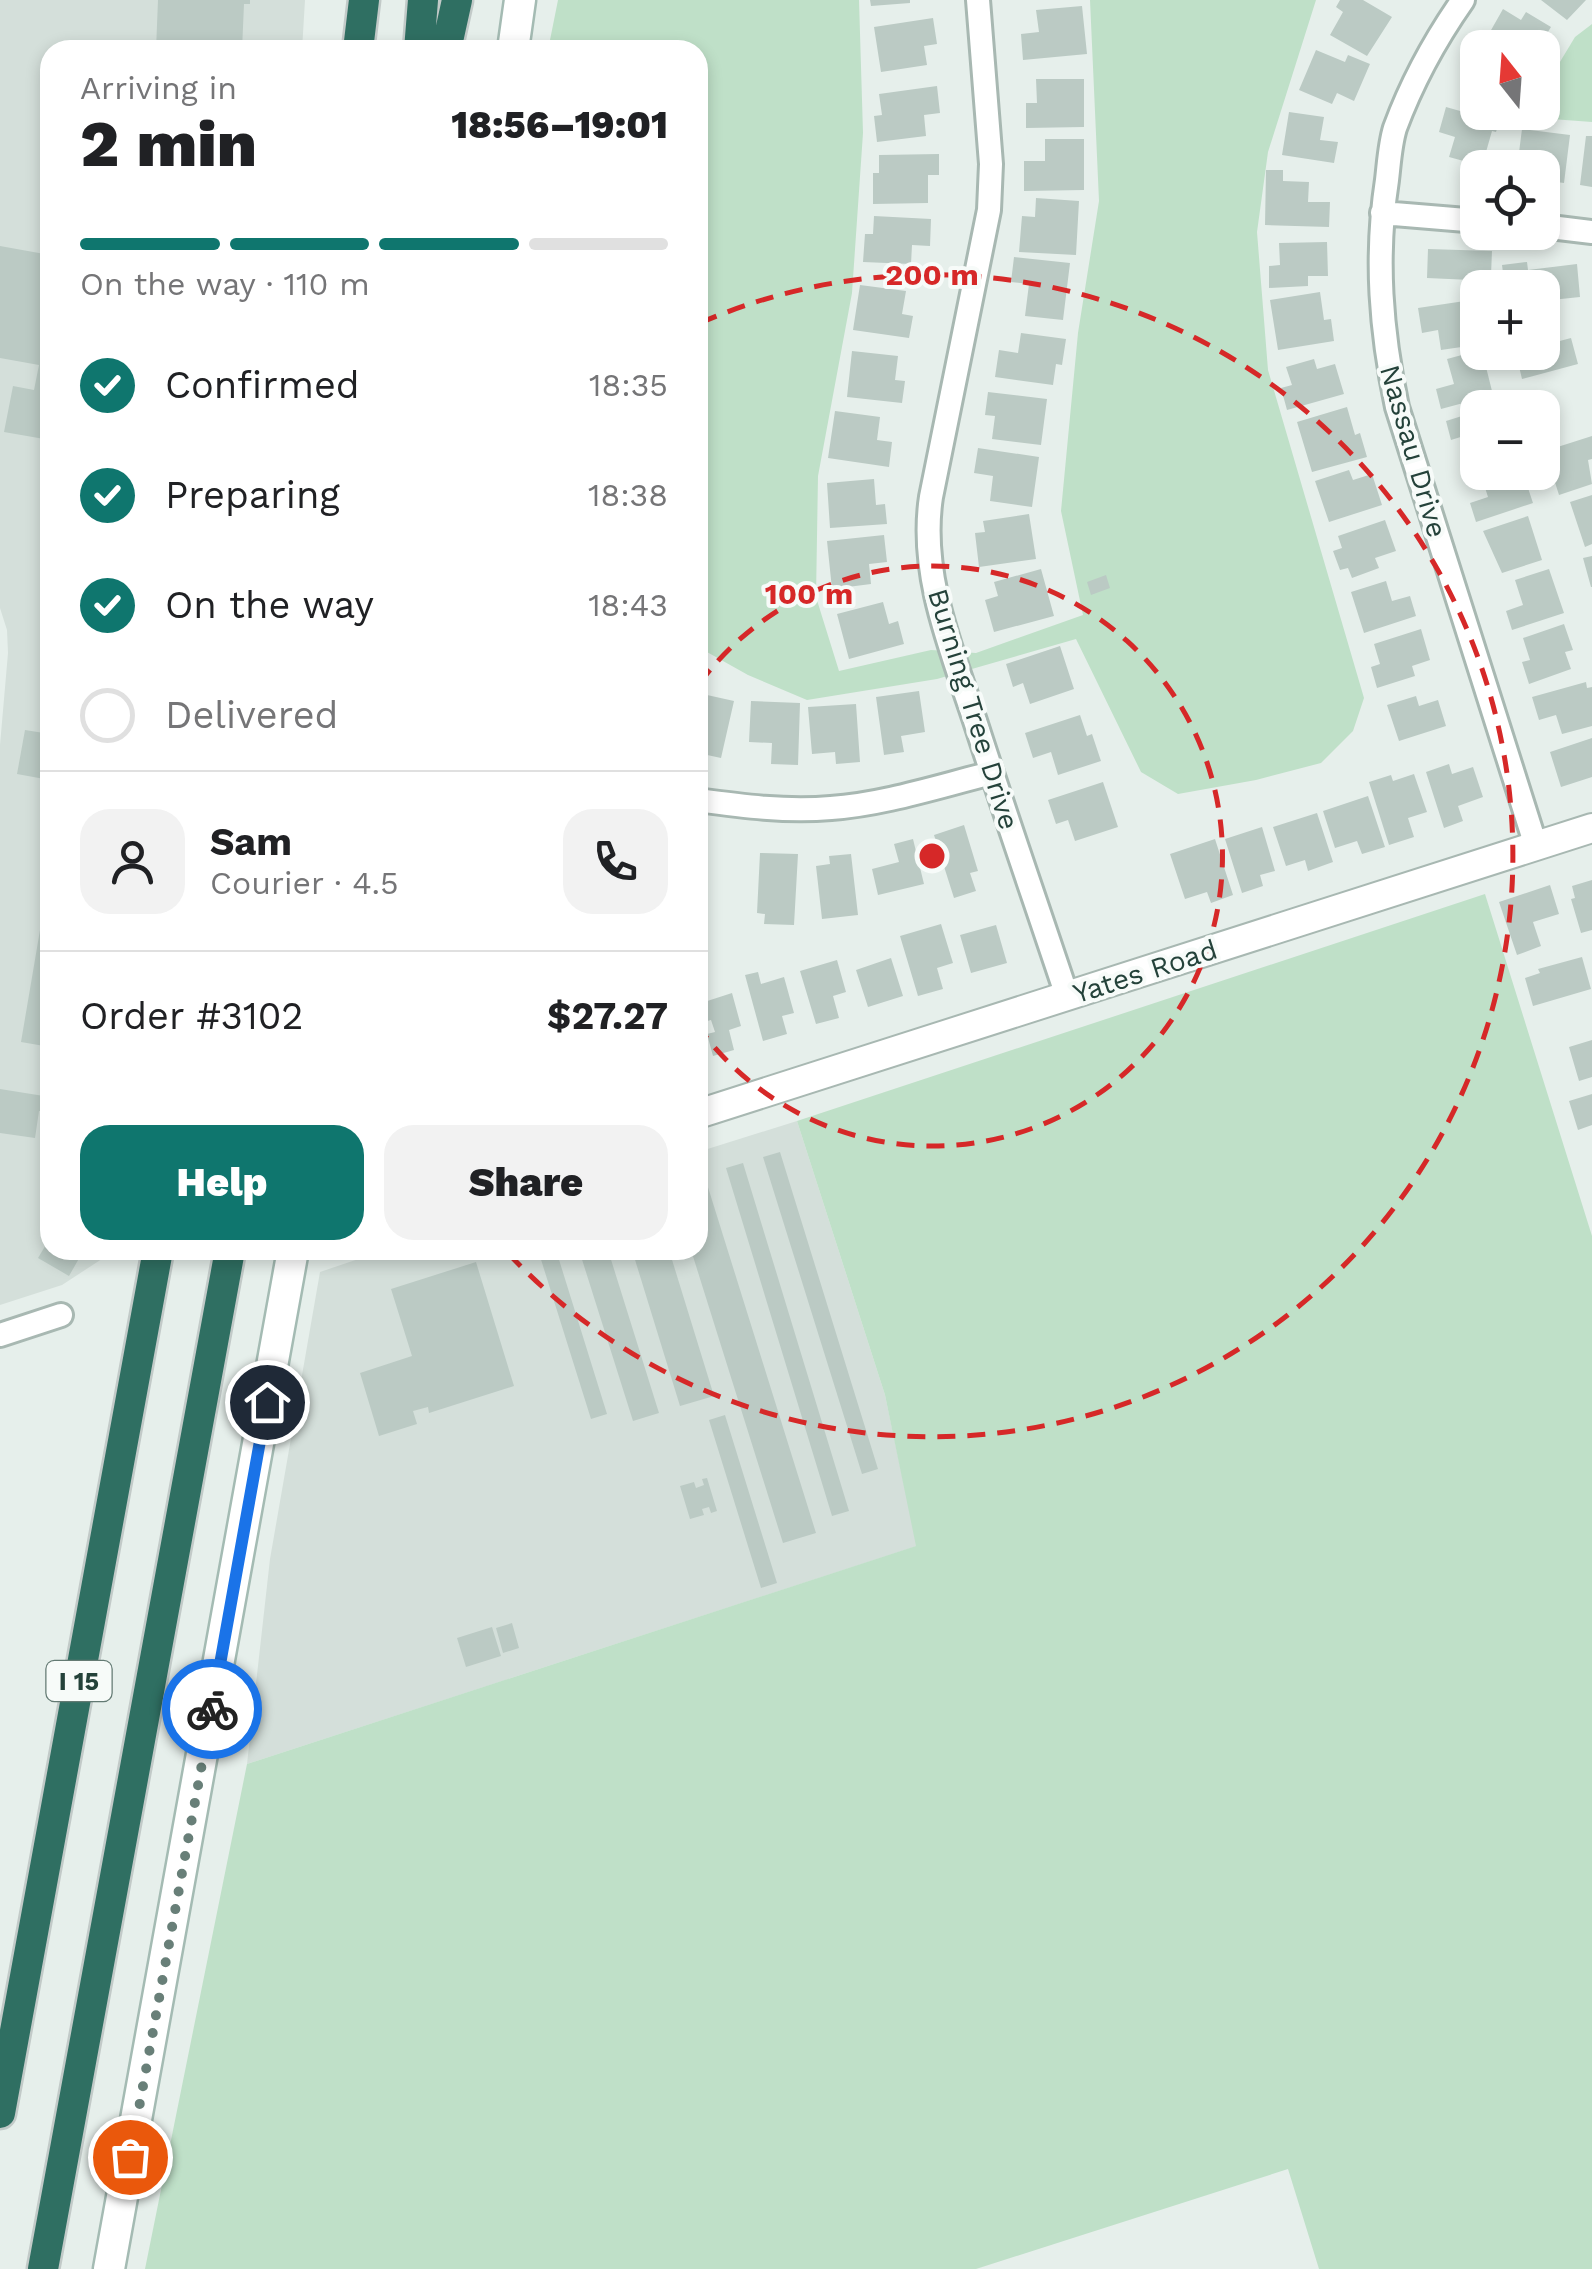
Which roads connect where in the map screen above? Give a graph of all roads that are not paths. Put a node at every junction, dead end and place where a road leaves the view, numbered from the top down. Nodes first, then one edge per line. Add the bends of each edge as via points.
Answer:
1 (364, 0) edge
2 (423, 0) edge
3 (457, 0) edge
4 (520, 0) edge
5 (978, 0) edge
6 (1463, 0) edge
7 (359, 40) edge
8 (420, 40) edge
9 (448, 40) edge
10 (514, 40) edge
11 (1382, 213) junction
12 (1460, 220) edge
13 (1560, 228) edge
14 (1592, 232) edge
15 (992, 772) junction
16 (708, 801) edge
17 (1592, 828) edge
18 (1536, 846) junction
19 (1068, 996) junction
20 (708, 1111) edge
21 (156, 1260) edge
22 (228, 1260) edge
23 (291, 1260) edge
24 (61, 1316) dead end
25 (0, 1335) edge
26 (0, 2113) edge
27 (43, 2269) edge
28 (109, 2269) edge

1 - 7 highway
2 - 8 highway
3 - 9 highway
4 - 10 main road
5 - 15 street, Burning Tree Drive via 989,210 927,526 935,590
6 - 11 street, Nassau Drive via 1433,43 1394,131
11 - 12 street
11 - 18 street, Nassau Drive via 1380,302 1397,407
13 - 14 street
15 - 16 street via 832,808
15 - 19 street, Burning Tree Drive
17 - 18 street, Yates Road
18 - 19 street, Yates Road
19 - 20 street, Yates Road
21 - 26 highway, I 15
22 - 27 highway, I 15
23 - 28 main road
24 - 25 street

